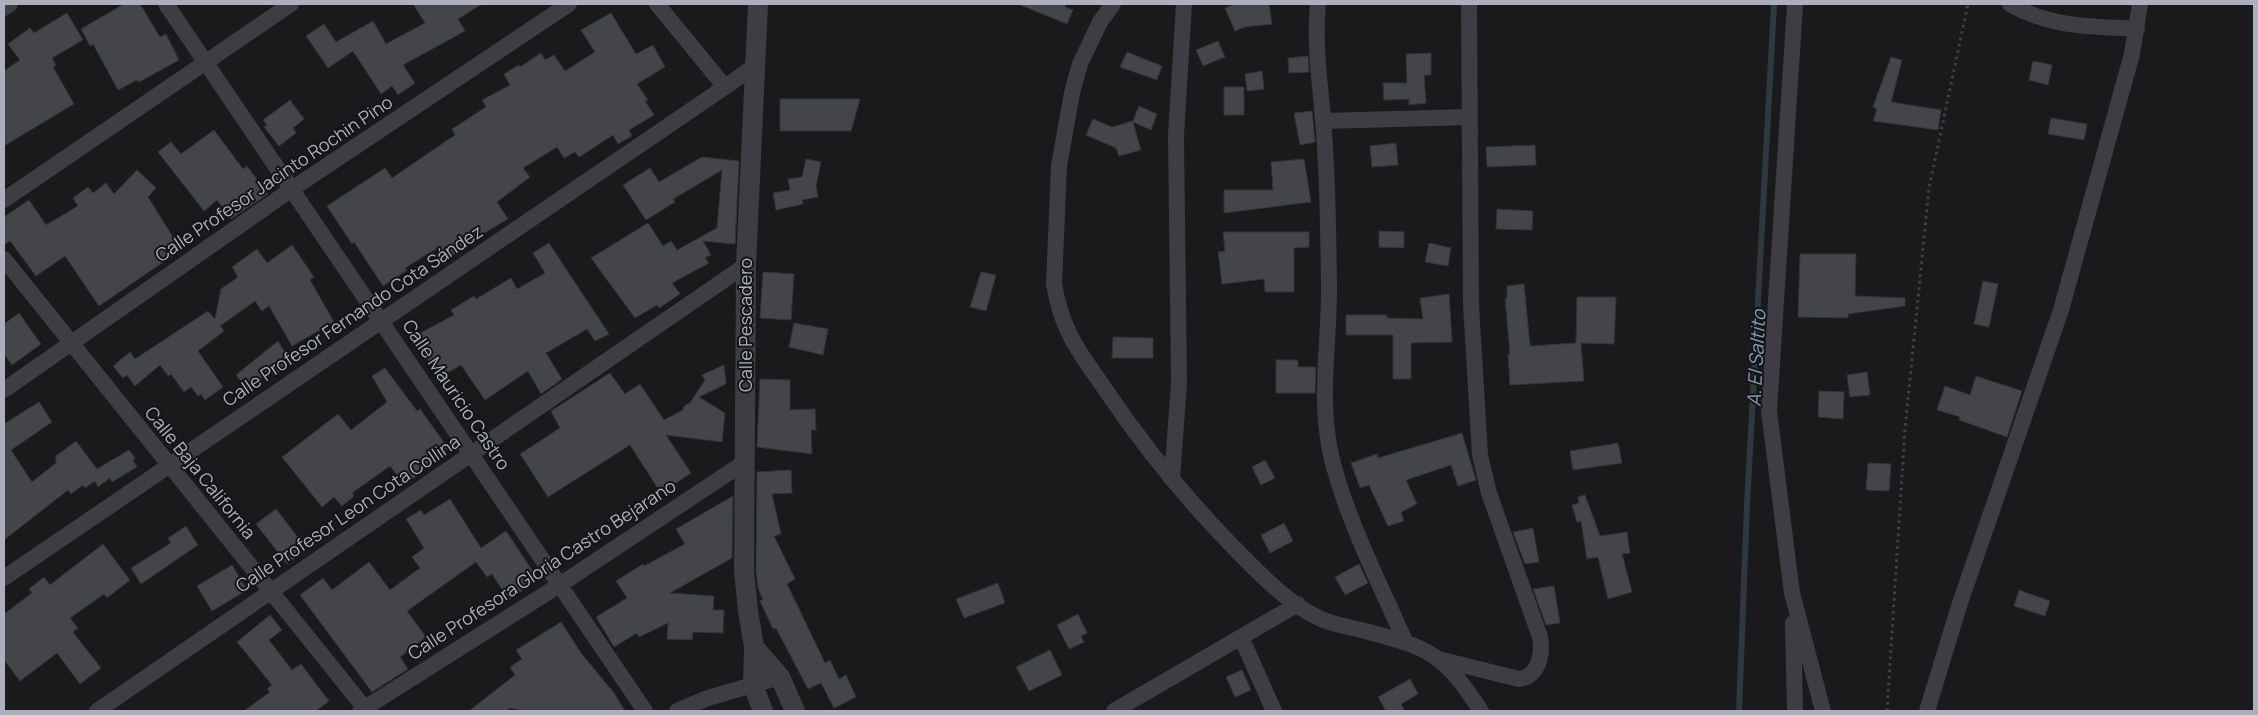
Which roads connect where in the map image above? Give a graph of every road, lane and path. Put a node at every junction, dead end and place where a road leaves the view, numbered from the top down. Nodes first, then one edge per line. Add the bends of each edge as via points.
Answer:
1 (10, 4) edge
2 (166, 4) edge
3 (291, 4) edge
4 (569, 4) edge
5 (658, 4) edge
6 (758, 4) edge
7 (1114, 4) edge
8 (1184, 4) edge
9 (1318, 4) edge
10 (1469, 4) edge
11 (1795, 4) edge
12 (1968, 4) edge
13 (2010, 4) edge
14 (2140, 4) edge
15 (4, 8) edge
16 (2137, 29) junction
17 (206, 62) junction
18 (756, 65) junction
19 (725, 87) junction
20 (1469, 117) junction
21 (1323, 120) junction
22 (292, 190) junction
23 (4, 200) edge
24 (4, 259) edge
25 (746, 265) junction
26 (382, 322) junction
27 (71, 344) junction
28 (4, 390) edge
29 (472, 454) junction
30 (746, 462) junction
31 (168, 466) junction
32 (1172, 479) junction
33 (4, 578) edge
34 (561, 584) junction
35 (270, 591) junction
36 (1792, 593) junction
37 (1298, 604) junction
38 (1241, 637) junction
39 (1404, 641) junction
40 (754, 647) junction
41 (1442, 660) junction
42 (780, 678) junction
43 (753, 685) junction
44 (364, 710) edge
45 (97, 711) edge
46 (645, 711) edge
47 (677, 711) edge
48 (763, 711) edge
49 (795, 711) edge
50 (1114, 711) edge
51 (1274, 711) edge
52 (1481, 711) edge
53 (1795, 711) edge
54 (1823, 711) edge
55 (1887, 711) edge
56 (1927, 711) edge

1 - 15 street
2 - 17 street, Calle Mauricio Castro
3 - 17 street
4 - 22 street, Calle Profesor Jacinto Rochin Pino
5 - 19 street
6 - 18 street, Calle Pescadero
7 - 32 street via 1100,22 1080,64 1072,93 1059,166 1054,284 1069,333 1119,409
8 - 32 street via 1176,135 1179,383
9 - 21 street via 1316,44
10 - 20 street
11 - 36 street via 1769,411
12 - 55 path via 1929,188 1905,429
13 - 16 street via 2042,20
14 - 16 street
16 - 56 street via 2061,310 1960,603
17 - 22 street, Calle Mauricio Castro
17 - 23 street
18 - 19 street, Calle Profesor Fernando Cota Sández
18 - 25 street, Calle Pescadero
19 - 26 street, Calle Profesor Fernando Cota Sández
20 - 21 street
20 - 41 street via 1471,305 1480,455 1489,493 1542,648 1531,676 1520,679
21 - 39 street via 1329,285 1324,395 1326,430 1331,457 1353,520
22 - 26 street, Calle Mauricio Castro
22 - 27 street, Calle Profesor Jacinto Rochin Pino
24 - 27 street, Calle Baja California
25 - 29 street, Calle Profesor Leon Cota Collina
25 - 30 street, Calle Pescadero
26 - 29 street, Calle Mauricio Castro
26 - 31 street, Calle Profesor Fernando Cota Sández
27 - 28 street, Calle Profesor Jacinto Rochin Pino
27 - 31 street, Calle Baja California
29 - 34 street, Calle Mauricio Castro
29 - 35 street, Calle Profesor Leon Cota Collina
30 - 34 street, Calle Profesora Gloria Castro Bejarano
30 - 40 street, Calle Pescadero via 744,571
31 - 33 street, Calle Profesor Fernando Cota Sández
31 - 35 street, Calle Baja California
32 - 37 street via 1256,570
34 - 44 street, Calle Profesora Gloria Castro Bejarano
34 - 46 street, Calle Mauricio Castro
35 - 44 street, Calle Baja California
35 - 45 street, Calle Profesor Leon Cota Collina
36 - 53 street
36 - 54 street
37 - 38 street
37 - 39 street via 1321,620
38 - 50 street
38 - 51 street
39 - 41 street
40 - 42 street
40 - 43 street, Calle Pescadero
41 - 52 street
42 - 43 street
42 - 49 street
43 - 47 street
43 - 48 street

